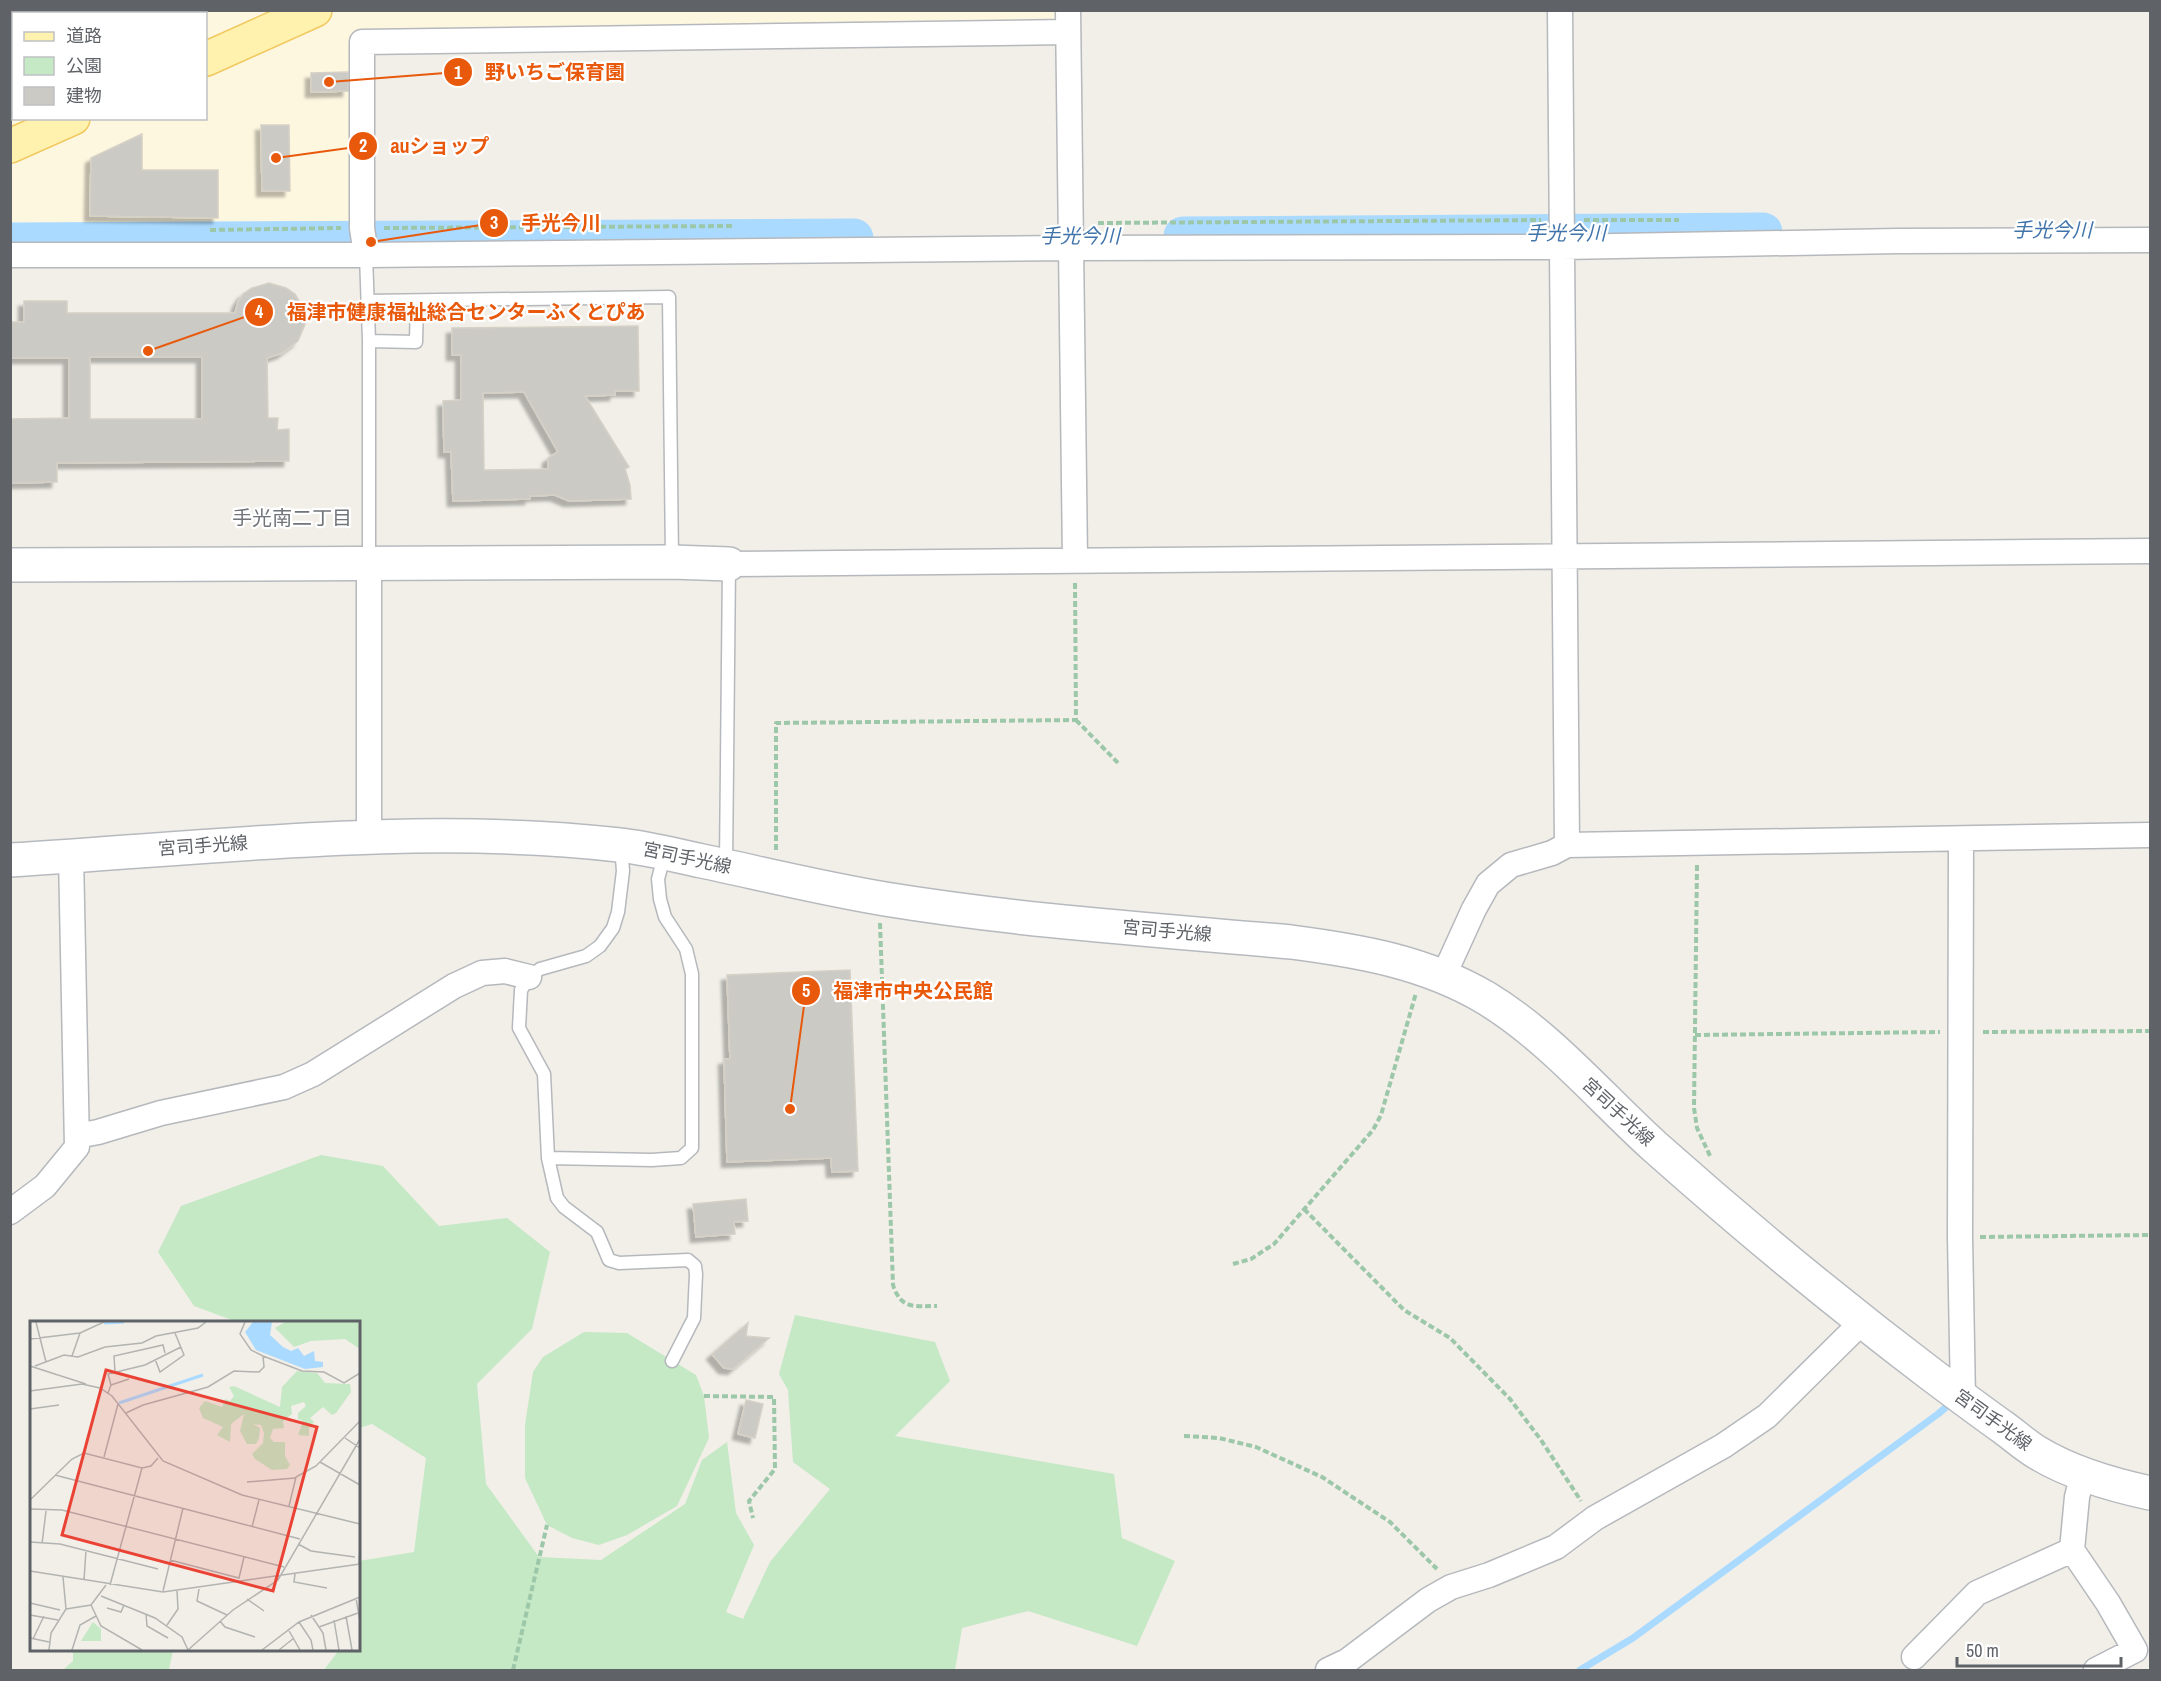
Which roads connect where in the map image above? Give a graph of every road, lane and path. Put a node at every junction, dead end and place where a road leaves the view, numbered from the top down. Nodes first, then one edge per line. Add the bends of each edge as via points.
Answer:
1 (315, 10) edge
2 (1560, 10) edge
3 (1068, 21) edge
4 (207, 59) edge
5 (69, 120) edge
6 (10, 147) edge
7 (740, 226) dead end
8 (207, 230) dead end
9 (1562, 233) junction
10 (1071, 236) junction
11 (2151, 240) edge
12 (364, 241) junction
13 (10, 255) edge
14 (368, 301) junction
15 (417, 301) junction
16 (369, 341) junction
17 (2151, 551) edge
18 (1563, 556) junction
19 (1075, 560) junction
20 (672, 562) junction
21 (369, 563) junction
22 (729, 564) junction
23 (10, 565) edge
24 (1076, 720) junction
25 (1120, 765) dead end
26 (2151, 835) edge
27 (369, 836) junction
28 (1961, 840) junction
29 (1697, 844) junction
30 (621, 845) junction
31 (1567, 845) junction
32 (665, 853) junction
33 (71, 855) junction
34 (10, 860) edge
35 (726, 866) junction
36 (776, 878) junction
37 (883, 899) junction
38 (1433, 973) junction
39 (529, 977) junction
40 (2151, 1031) edge
41 (1960, 1032) junction
42 (1695, 1035) junction
43 (77, 1136) junction
44 (548, 1158) junction
45 (1711, 1159) dead end
46 (1304, 1209) junction
47 (10, 1212) edge
48 (2151, 1235) edge
49 (1960, 1237) junction
50 (1233, 1264) dead end
51 (937, 1306) dead end
52 (1862, 1322) junction
53 (672, 1361) dead end
54 (704, 1396) dead end
55 (1963, 1399) junction
56 (1184, 1436) dead end
57 (2083, 1474) junction
58 (2151, 1493) edge
59 (753, 1518) dead end
60 (1594, 1518) junction
61 (547, 1525) dead end
62 (2072, 1550) junction
63 (1451, 1587) junction
64 (1914, 1658) dead end
65 (513, 1671) edge
66 (1328, 1671) edge
67 (2096, 1671) edge

1 - 4 main road
2 - 9 street
3 - 10 street
3 - 12 street via 362,42
5 - 6 main road
7 - 12 path
8 - 12 path
9 - 10 street
9 - 10 path
9 - 11 street
9 - 18 street
10 - 12 street
10 - 19 street
12 - 13 street
12 - 14 lane
14 - 15 lane
14 - 16 lane
15 - 16 lane via 416,342
15 - 20 lane via 669,297
16 - 21 lane
17 - 18 street
18 - 19 street
18 - 31 street
19 - 22 street
19 - 24 path
20 - 21 main road
20 - 22 main road
21 - 23 main road
21 - 27 street
22 - 35 lane
24 - 25 path
24 - 36 path via 776,723
26 - 28 street
27 - 30 main road, 宮司手光線 via 548,839
27 - 33 main road, 宮司手光線
28 - 29 street
28 - 41 street
29 - 31 street
29 - 42 path
30 - 32 main road, 宮司手光線
30 - 39 lane via 623,872 613,928 600,946 586,956 540,969
31 - 38 street via 1511,865 1488,884
32 - 35 main road, 宮司手光線
32 - 44 lane via 658,879 660,899 665,917 686,949 692,974 692,1148 681,1158
33 - 34 main road, 宮司手光線
33 - 43 street
35 - 36 main road, 宮司手光線
36 - 37 main road, 宮司手光線
37 - 38 main road, 宮司手光線 via 970,913 1342,948 1387,957
37 - 51 path via 880,926 893,1285 897,1297 908,1306
38 - 46 path via 1373,1130
38 - 52 main road, 宮司手光線 via 1485,998 1536,1034 1653,1145
39 - 43 street via 505,970 482,973 454,986 313,1074 284,1087 161,1113
39 - 44 lane via 521,990 519,1028 544,1074
40 - 41 path
41 - 42 path
41 - 49 street
42 - 45 path via 1694,1108 1697,1128
43 - 47 street via 77,1147 45,1186
44 - 53 lane via 557,1198 597,1232 609,1260 688,1260 695,1266 694,1318
46 - 50 path via 1274,1244 1251,1259
46 - 60 path via 1404,1310 1450,1338 1510,1399
48 - 49 path
49 - 55 street
52 - 55 main road, 宮司手光線
52 - 60 street via 1767,1416 1723,1446
54 - 59 path via 774,1397 775,1470 749,1501
55 - 57 main road, 宮司手光線 via 2038,1453
56 - 63 path via 1219,1438 1256,1447 1322,1477 1390,1522
57 - 58 main road, 宮司手光線
57 - 62 street
60 - 63 street via 1556,1547
61 - 65 path
62 - 64 street via 1977,1593
62 - 67 street via 2135,1650
63 - 66 street

